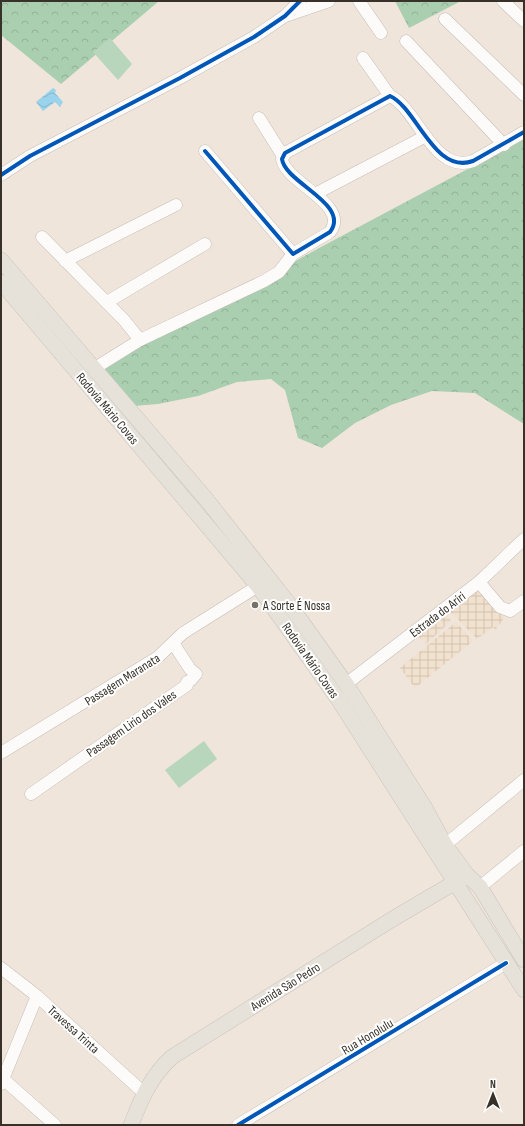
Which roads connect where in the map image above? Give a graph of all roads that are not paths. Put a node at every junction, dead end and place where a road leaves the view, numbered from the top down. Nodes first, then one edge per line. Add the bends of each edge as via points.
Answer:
1 (300, 1) edge
2 (329, 1) edge
3 (359, 1) edge
4 (503, 1) edge
5 (285, 16) junction
6 (445, 19) dead end
7 (524, 21) edge
8 (381, 33) dead end
9 (406, 41) dead end
10 (363, 58) dead end
11 (390, 96) junction
12 (524, 96) edge
13 (259, 118) dead end
14 (524, 132) edge
15 (424, 137) junction
16 (504, 145) junction
17 (205, 151) dead end
18 (283, 156) junction
19 (1, 175) edge
20 (315, 194) junction
21 (176, 205) dead end
22 (42, 237) dead end
23 (205, 244) dead end
24 (293, 254) junction
25 (1, 260) edge
26 (65, 260) junction
27 (1, 282) edge
28 (107, 302) junction
29 (140, 340) junction
30 (95, 368) junction
31 (129, 408) junction
32 (116, 418) junction
33 (524, 539) edge
34 (479, 582) junction
35 (258, 586) junction
36 (524, 601) edge
37 (173, 643) junction
38 (346, 684) junction
39 (1, 753) edge
40 (524, 780) edge
41 (31, 794) dead end
42 (445, 845) junction
43 (524, 852) edge
44 (461, 879) junction
45 (480, 887) junction
46 (524, 960) edge
47 (506, 963) junction
48 (1, 968) edge
49 (524, 990) edge
50 (37, 996) junction
51 (2, 1080) edge
52 (144, 1093) junction
53 (55, 1125) edge
54 (131, 1125) edge
55 (238, 1125) edge

1 - 5 street
2 - 5 street
3 - 8 street
4 - 7 street
5 - 19 street via 219,57 30,156
6 - 12 street
9 - 16 street
10 - 11 street
11 - 15 street via 401,103
11 - 18 street via 285,152
13 - 18 street
14 - 16 street
15 - 16 street via 448,159 460,163 473,161
15 - 20 street
17 - 24 street
18 - 20 street via 282,162 286,169
20 - 24 street via 332,211 334,227 325,236
21 - 26 street
22 - 26 street
23 - 28 street
24 - 29 street via 279,272 264,281
25 - 30 main road, Rodovia Mário Covas
26 - 28 street
27 - 32 main road, Rodovia Mário Covas
28 - 29 street
29 - 30 street
30 - 31 main road, Rodovia Mário Covas
31 - 32 main road
31 - 38 main road, Rodovia Mário Covas via 231,529 290,604
32 - 35 main road, Rodovia Mário Covas
33 - 34 street, Estrada do Ariri
34 - 36 street via 500,607 510,611
34 - 38 street, Estrada do Ariri
35 - 37 street, Passagem Maranata via 195,625
35 - 44 main road, Rodovia Mário Covas
37 - 39 street, Passagem Maranata via 158,657
37 - 41 street, Passagem Lirio dos Vales via 196,674 191,680
38 - 42 main road, Rodovia Mário Covas via 425,808
40 - 42 street
42 - 44 main road, Rodovia Mário Covas
43 - 45 street
44 - 45 main road, Rodovia Mário Covas
44 - 47 main road, Rodovia Mário Covas
44 - 52 main road, Avenida São Pedro via 188,1047 162,1066
45 - 46 main road, Rodovia Mário Covas
47 - 49 main road, Rodovia Mário Covas
47 - 55 street, Rua Honolulu
48 - 50 street, Travessa Trinta
50 - 51 street
50 - 52 street, Travessa Trinta
51 - 53 street
52 - 54 main road, Avenida São Pedro

